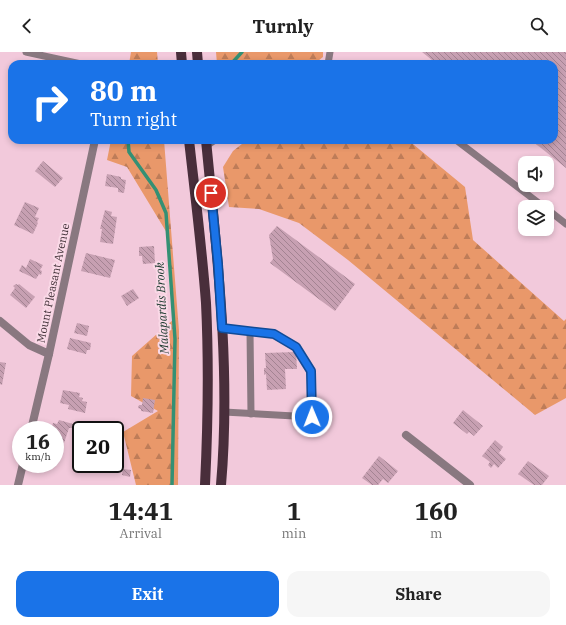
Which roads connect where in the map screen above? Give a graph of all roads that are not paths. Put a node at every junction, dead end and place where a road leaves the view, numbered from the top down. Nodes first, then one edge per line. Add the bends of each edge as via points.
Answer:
1 (26, 52) edge
2 (63, 60) edge
3 (94, 144) edge
4 (189, 144) edge
5 (209, 144) edge
6 (461, 144) edge
7 (535, 200) edge
8 (554, 215) edge
9 (566, 224) edge
10 (0, 321) edge
11 (222, 328) junction
12 (250, 331) junction
13 (49, 354) junction
14 (224, 412) junction
15 (251, 414) junction
16 (33, 421) edge
17 (406, 435) dead end
18 (21, 473) edge
19 (18, 485) edge
20 (205, 485) edge
21 (221, 485) edge
22 (470, 485) edge

1 - 2 lane
3 - 13 street, Mount Pleasant Avenue
4 - 20 main road via 206,302 208,405
5 - 11 main road
6 - 7 lane
8 - 9 lane
10 - 13 street via 29,345
11 - 12 lane
11 - 14 main road
12 - 15 lane
12 - 15 lane via 274,334 296,347 311,371 312,417
13 - 16 street, Mount Pleasant Avenue
14 - 15 lane
14 - 21 main road
17 - 22 street
18 - 19 street

